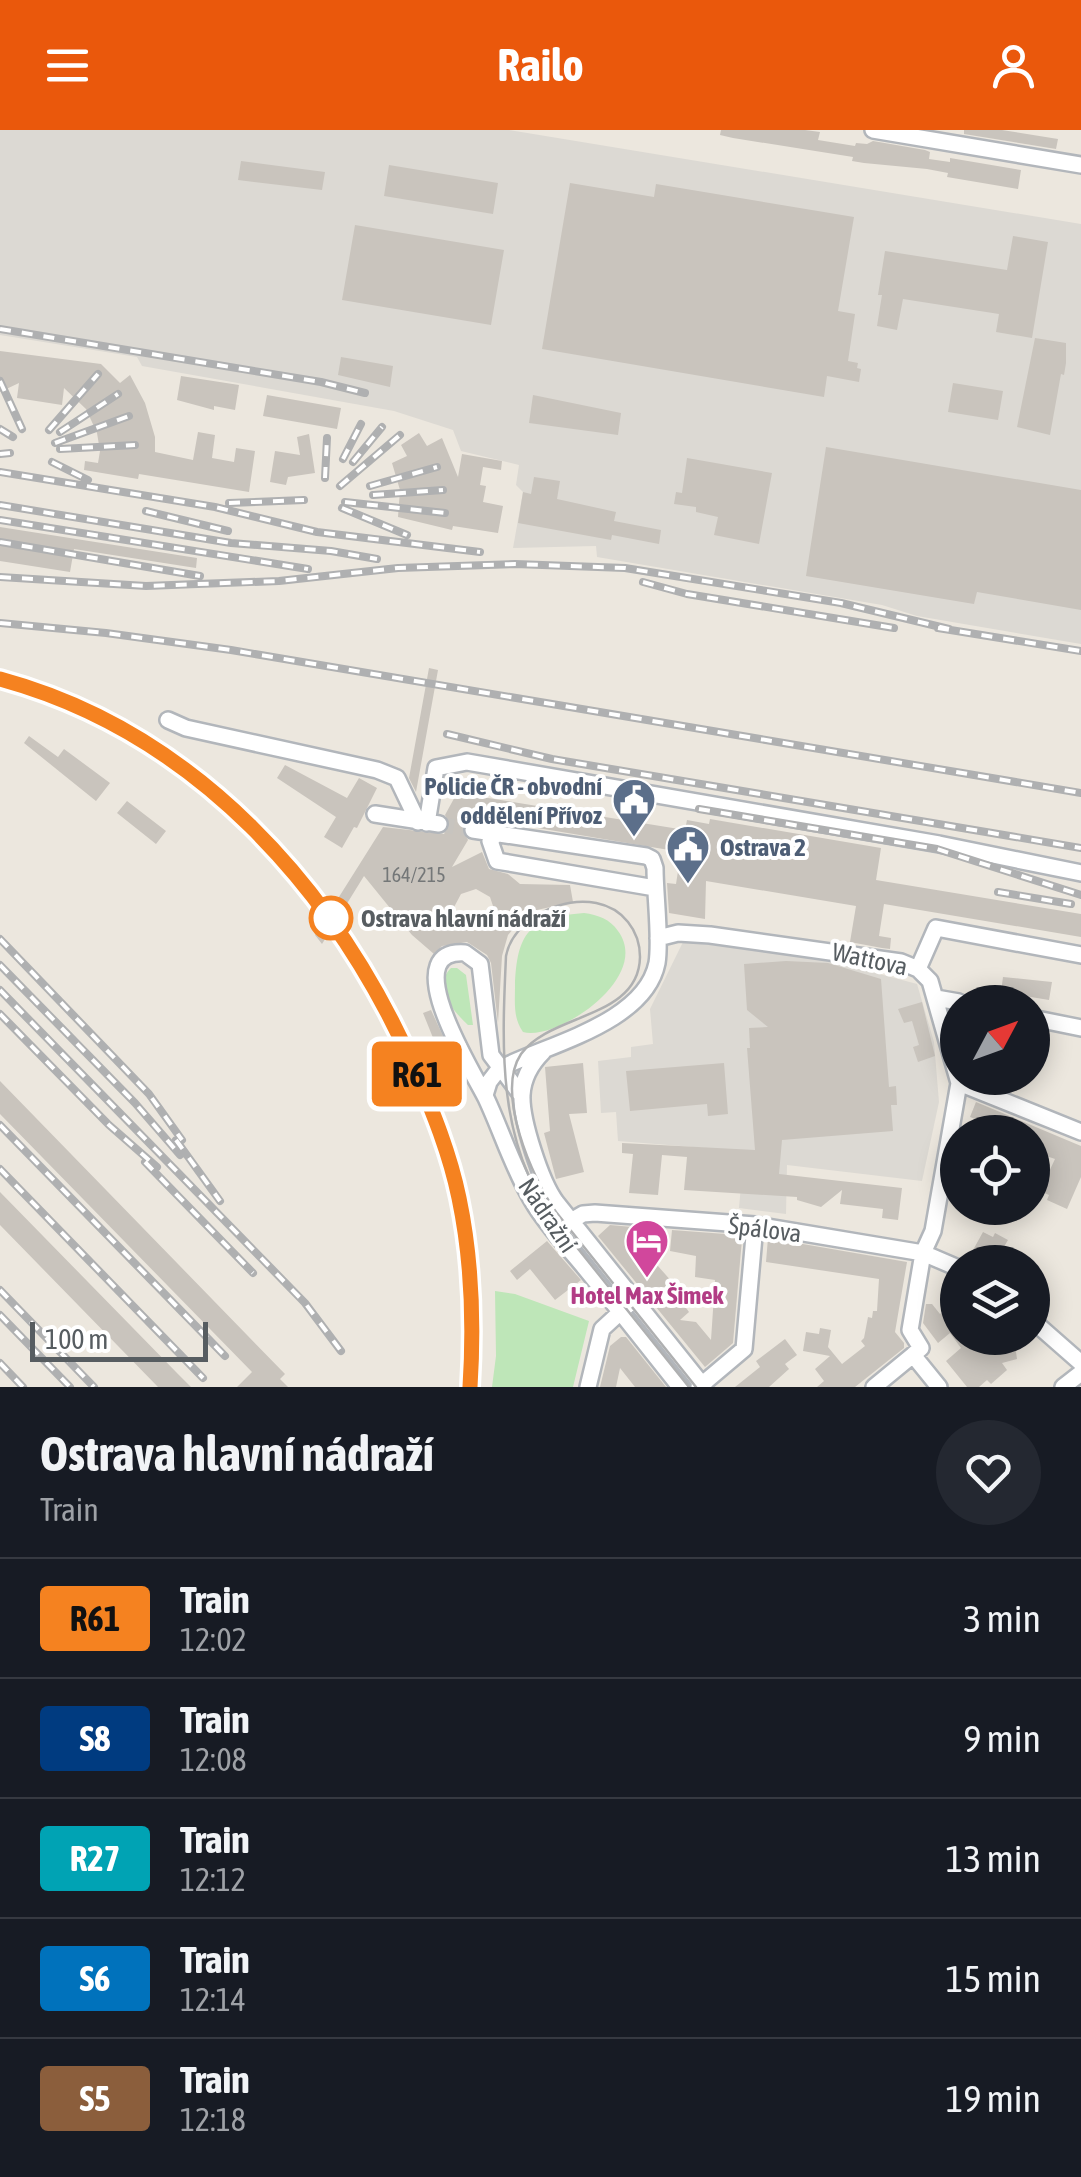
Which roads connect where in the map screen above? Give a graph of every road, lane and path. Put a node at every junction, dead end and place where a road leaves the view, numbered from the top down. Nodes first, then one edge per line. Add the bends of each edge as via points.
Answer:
1 (873, 130) edge
2 (942, 136) edge
3 (1081, 166) edge
4 (168, 720) dead end
5 (375, 814) dead end
6 (428, 823) junction
7 (473, 830) tunnel mouth
8 (498, 832) junction
9 (1081, 873) edge
10 (655, 888) junction
11 (658, 938) junction
12 (1081, 955) edge
13 (918, 969) junction
14 (936, 998) junction
15 (940, 999) edge
16 (940, 1013) edge
17 (1050, 1021) edge
18 (1081, 1028) edge
19 (546, 1050) junction
20 (499, 1068) junction
21 (485, 1095) junction
22 (957, 1095) edge
23 (991, 1095) edge
24 (522, 1096) junction
25 (1081, 1132) edge
26 (572, 1222) junction
27 (755, 1225) junction
28 (923, 1253) junction
29 (940, 1260) edge
30 (634, 1300) junction
31 (620, 1311) junction
32 (1050, 1336) edge
33 (913, 1355) junction
34 (1081, 1363) edge
35 (1081, 1372) edge
36 (694, 1386) edge
37 (588, 1387) edge
38 (874, 1387) edge
39 (940, 1387) edge
40 (1063, 1387) edge

1 - 2 street
2 - 3 street
4 - 6 street via 377,770 397,778
5 - 6 street
6 - 9 street via 436,768 467,762
7 - 8 street
8 - 10 street via 646,856 654,862
8 - 10 street via 490,841 498,861
10 - 11 street
11 - 13 street, Wattova via 710,935
11 - 19 street via 656,968 644,992 621,1012
12 - 13 street via 936,928
13 - 14 street, Wattova
14 - 15 street
14 - 16 street, Wattova
17 - 18 street
19 - 20 street
19 - 24 street via 528,1069
20 - 21 street
20 - 21 street, Nádražní via 491,1055 482,970 470,955 454,953 438,966 436,990
20 - 24 street
21 - 31 street, Nádražní via 532,1202
22 - 28 street, Wattova via 933,1231
23 - 25 street
24 - 26 street, Nádražní via 541,1175
26 - 27 street, Špálova via 590,1213
26 - 30 street, Nádražní
27 - 28 street, Špálova
27 - 36 street via 744,1349
28 - 29 street, Špálova
28 - 33 street, Wattova via 910,1330 921,1348
30 - 31 street
30 - 36 street, Nádražní
31 - 36 street, Nádražní via 650,1350
31 - 37 street via 602,1329
32 - 34 street
33 - 38 street
33 - 39 street
35 - 40 street

